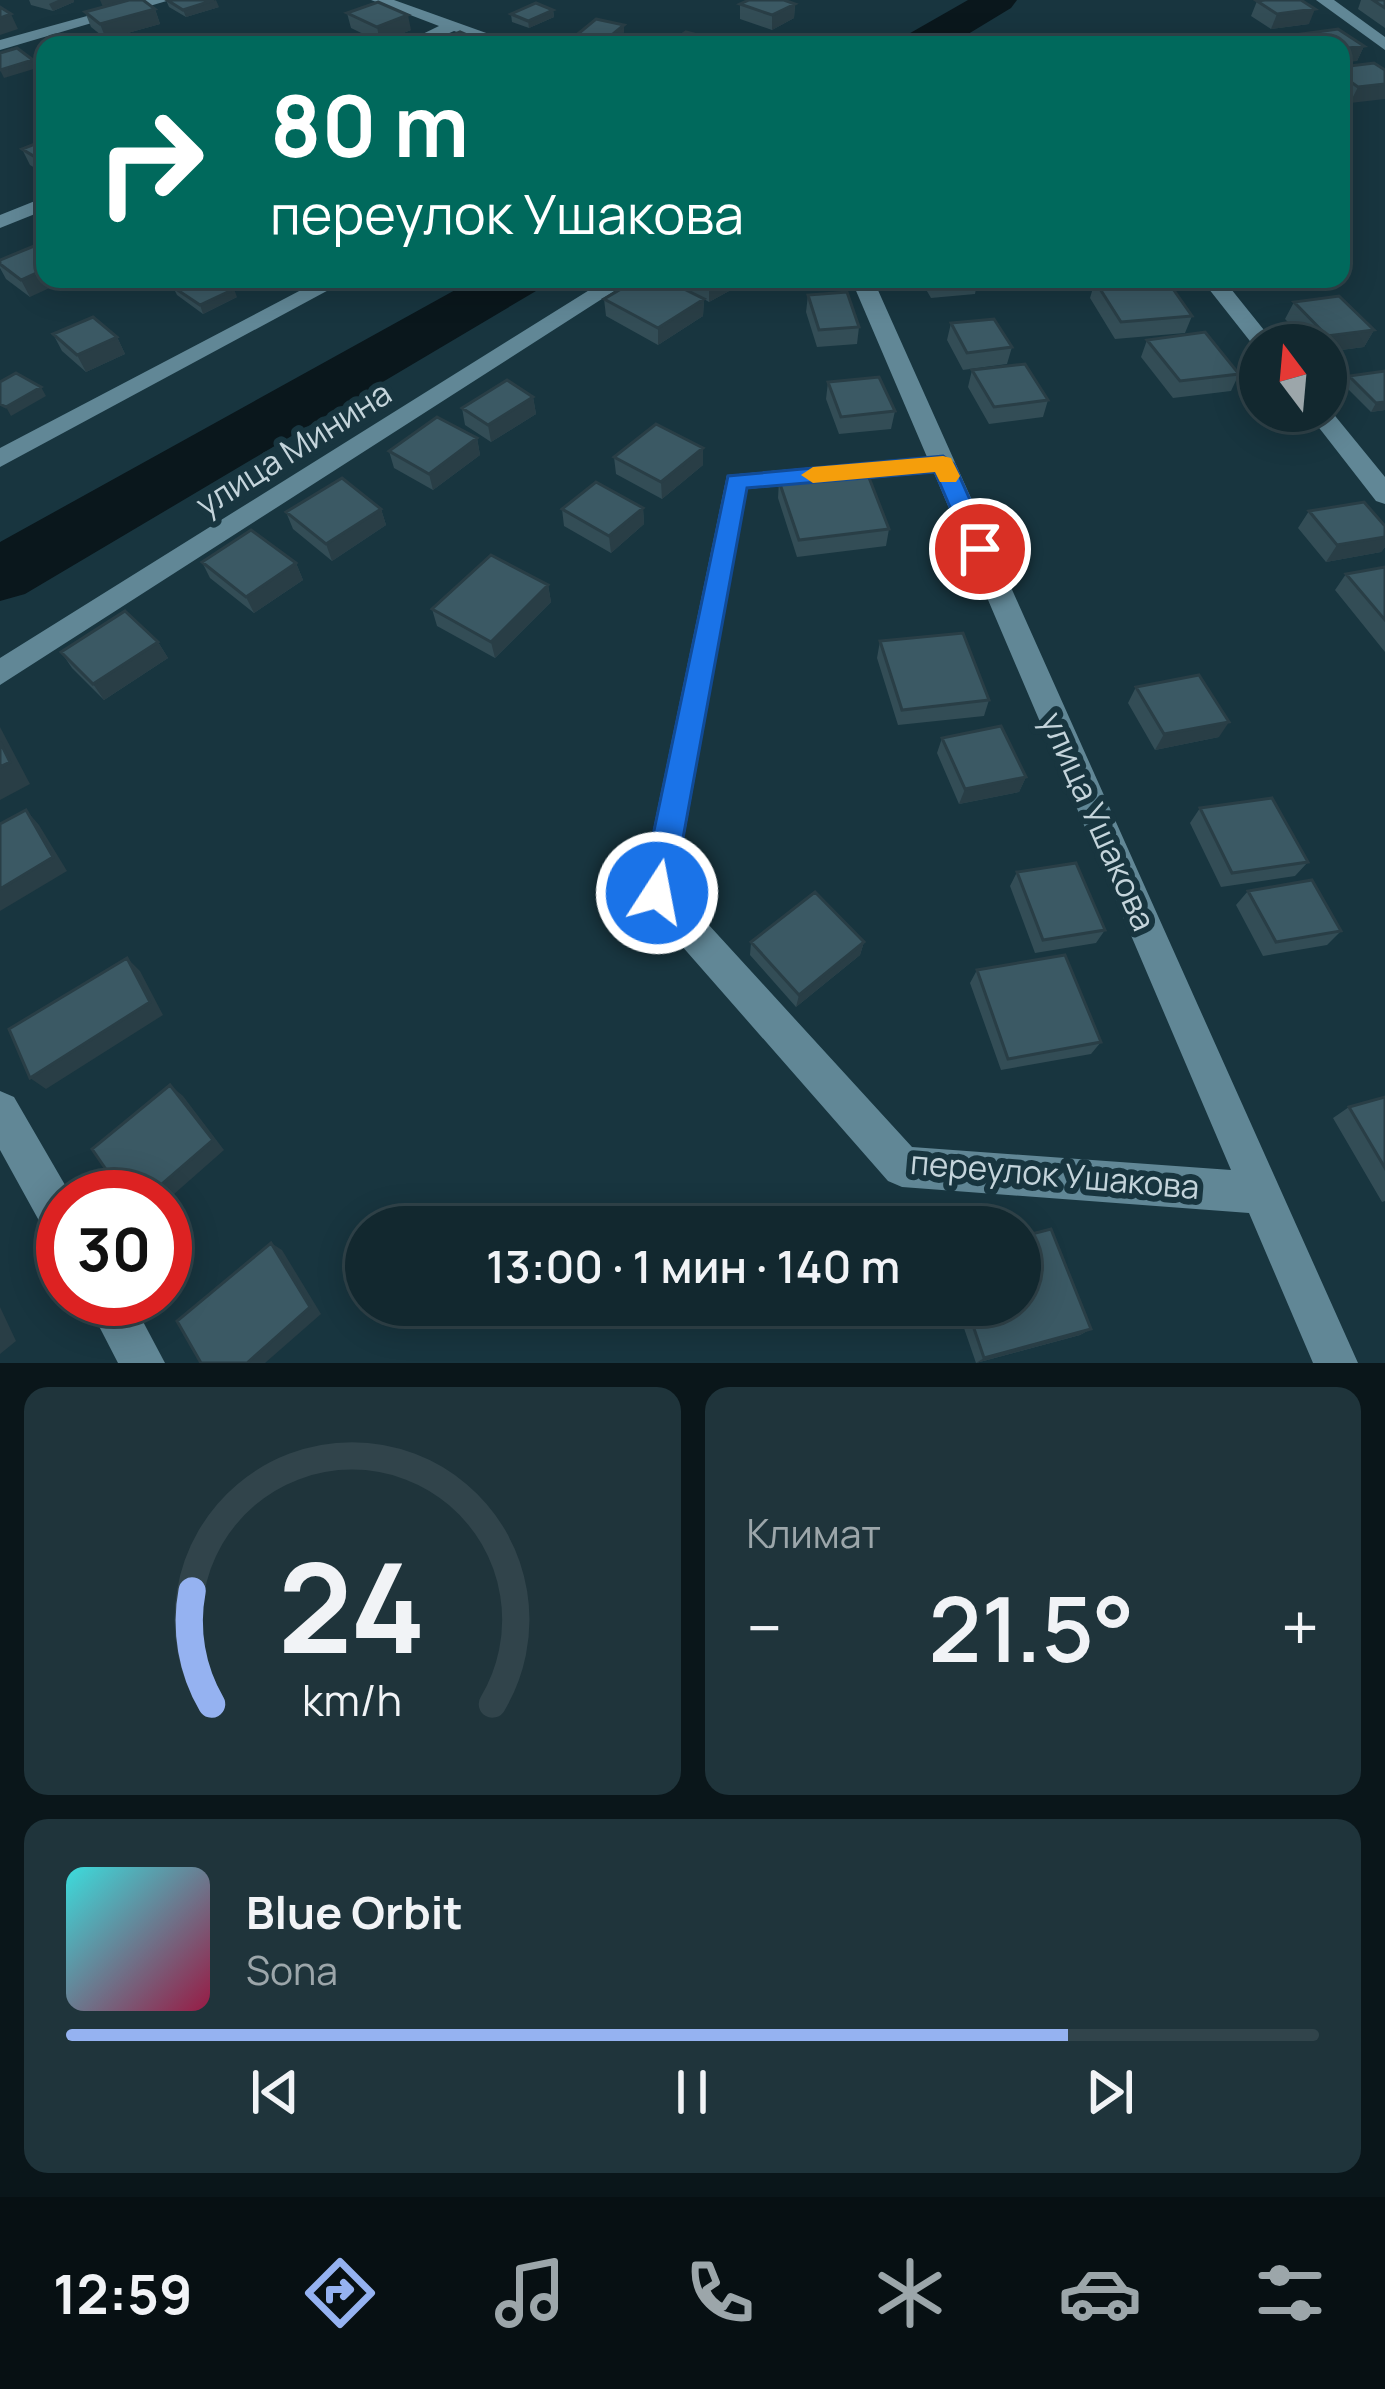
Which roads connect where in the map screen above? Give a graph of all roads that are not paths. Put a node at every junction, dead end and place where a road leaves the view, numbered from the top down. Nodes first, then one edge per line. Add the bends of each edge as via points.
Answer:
1 (162, 0) edge
2 (379, 0) edge
3 (1324, 0) edge
4 (456, 24) junction
5 (429, 36) edge
6 (488, 36) edge
7 (0, 45) edge
8 (1385, 45) edge
9 (36, 207) edge
10 (0, 222) edge
11 (321, 288) edge
12 (608, 288) edge
13 (866, 288) edge
14 (1219, 288) edge
15 (1248, 324) edge
16 (1335, 432) edge
17 (0, 459) edge
18 (943, 464) junction
19 (1385, 494) edge
20 (0, 673) edge
21 (0, 1111) edge
22 (36, 1174) edge
23 (1262, 1192) junction
24 (122, 1326) edge
25 (143, 1363) edge
26 (1336, 1363) edge

1 - 7 street
2 - 4 street
3 - 8 street
4 - 5 street
4 - 6 street
9 - 10 street
11 - 17 street
12 - 20 street, улица Минина
13 - 18 street, улица Ушакова
14 - 15 street
16 - 19 street
18 - 23 street, улица Ушакова
18 - 23 street, переулок Ушакова via 736,482 657,893 902,1167
21 - 22 street
23 - 26 street, улица Ушакова
24 - 25 street

